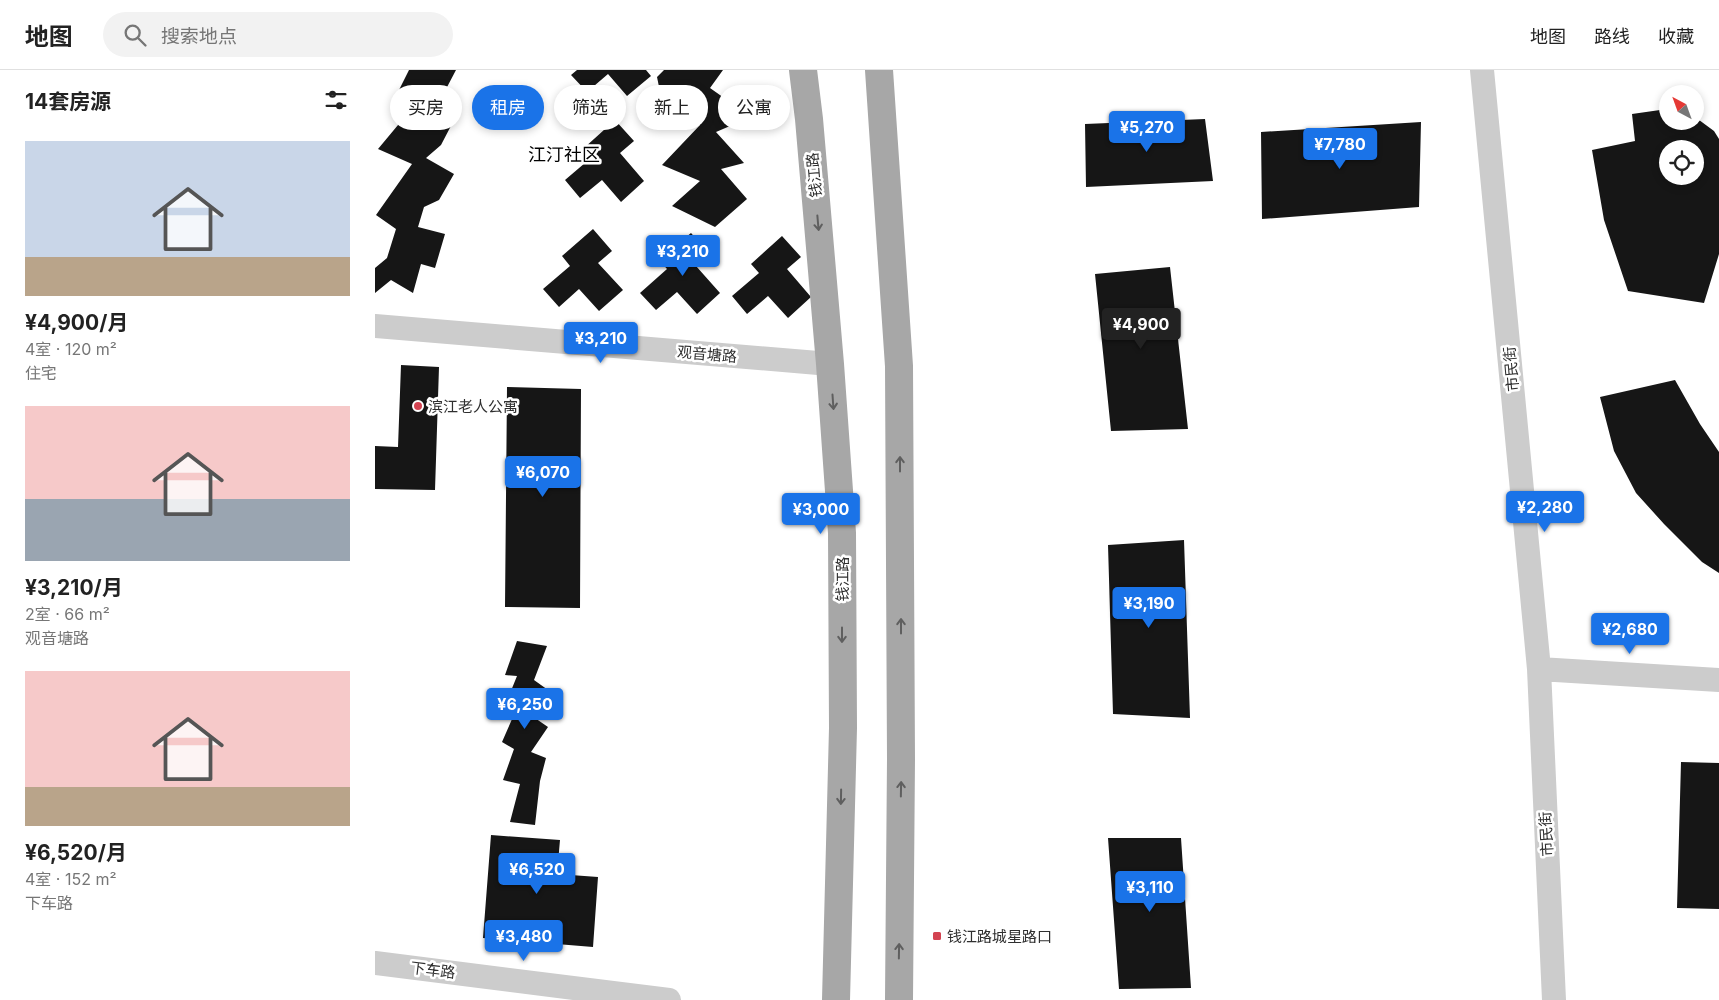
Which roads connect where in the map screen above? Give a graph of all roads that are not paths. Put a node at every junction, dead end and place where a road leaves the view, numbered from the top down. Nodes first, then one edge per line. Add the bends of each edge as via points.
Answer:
1 (803, 70) edge
2 (879, 70) edge
3 (1482, 70) edge
4 (375, 326) edge
5 (830, 364) junction
6 (1539, 669) junction
7 (1719, 680) edge
8 (375, 963) edge
9 (669, 1000) edge
10 (836, 1000) edge
11 (899, 1000) edge
12 (1554, 1000) edge

1 -> 5 main road, 钱江路
11 -> 2 main road via 899,366
3 - 6 street, 市民街
4 - 5 street, 观音塘路
5 -> 10 main road, 钱江路 via 842,533 843,728
6 - 7 street
6 - 12 street, 市民街
8 - 9 street, 下车路

